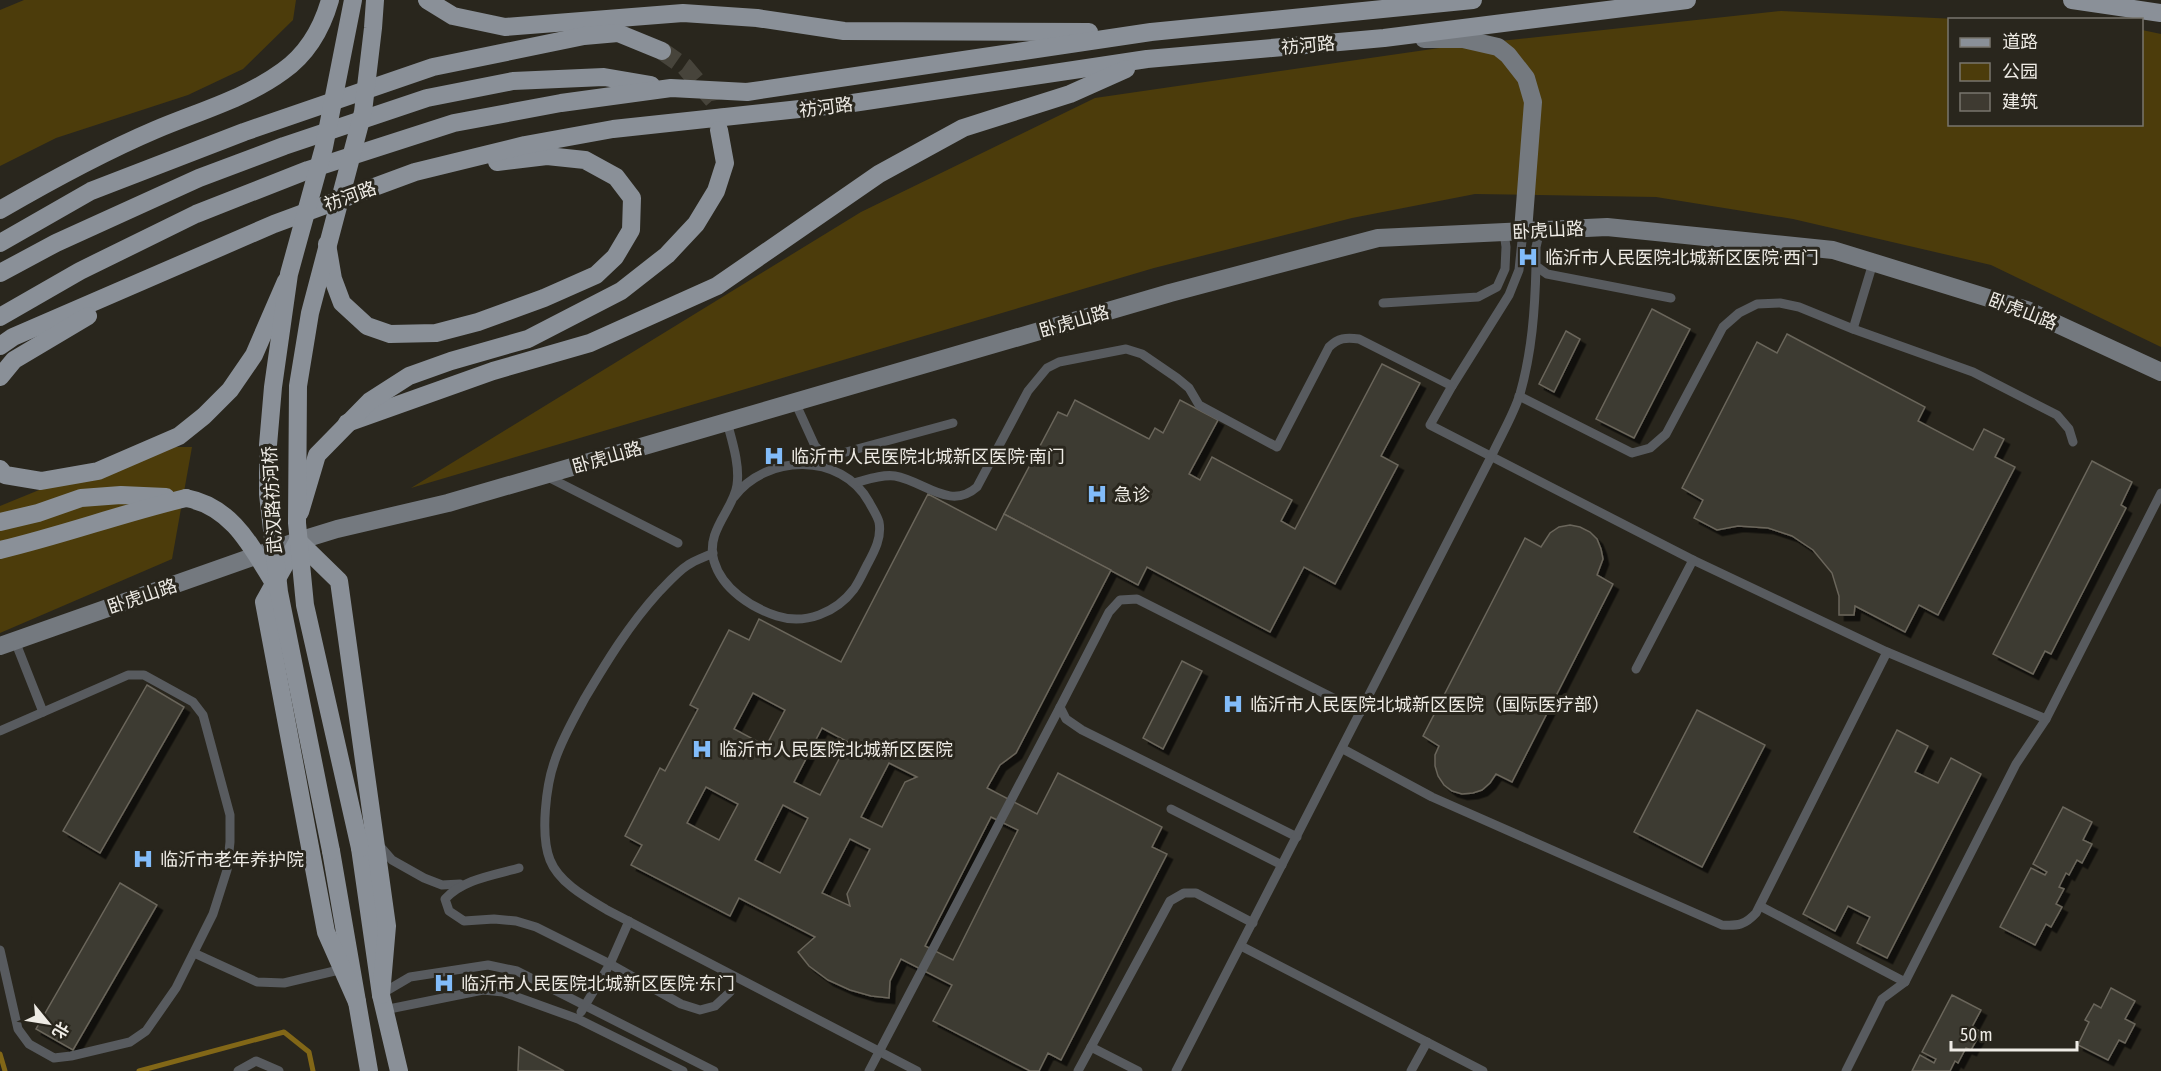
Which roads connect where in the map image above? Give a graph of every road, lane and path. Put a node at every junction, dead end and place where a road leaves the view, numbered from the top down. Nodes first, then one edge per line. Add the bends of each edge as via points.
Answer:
1 (330, 0) edge
2 (353, 0) edge
3 (375, 0) edge
4 (427, 0) edge
5 (1473, 0) edge
6 (1687, 0) edge
7 (2073, 0) edge
8 (2161, 13) edge
9 (1151, 32) junction
10 (1384, 38) junction
11 (662, 51) tunnel mouth
12 (1147, 59) junction
13 (671, 88) junction
14 (720, 130) tunnel mouth
15 (415, 172) junction
16 (0, 210) edge
17 (1531, 230) junction
18 (1504, 232) junction
19 (0, 243) edge
20 (327, 243) junction
21 (1874, 263) junction
22 (1536, 266) junction
23 (176, 267) junction
24 (0, 273) edge
25 (289, 274) junction
26 (1671, 298) dead end
27 (1383, 303) dead end
28 (0, 317) edge
29 (1853, 329) junction
30 (0, 346) edge
31 (2161, 372) edge
32 (0, 377) edge
33 (1452, 386) junction
34 (1519, 396) junction
35 (795, 402) junction
36 (727, 422) junction
37 (347, 423) junction
38 (953, 423) dead end
39 (2073, 442) dead end
40 (1491, 458) junction
41 (0, 469) edge
42 (544, 475) junction
43 (854, 483) junction
44 (2161, 493) edge
45 (734, 497) junction
46 (186, 498) junction
47 (0, 522) edge
48 (297, 523) junction
49 (297, 541) junction
50 (678, 543) dead end
51 (0, 550) edge
52 (713, 554) junction
53 (1693, 560) junction
54 (279, 592) junction
55 (8, 644) edge
56 (1887, 652) junction
57 (1636, 669) dead end
58 (1060, 707) junction
59 (43, 712) junction
60 (1361, 712) junction
61 (2046, 719) junction
62 (0, 731) edge
63 (1343, 749) junction
64 (1171, 809) dead end
65 (1298, 837) junction
66 (368, 843) junction
67 (1282, 865) junction
68 (519, 868) dead end
69 (466, 884) junction
70 (1760, 906) junction
71 (629, 921) junction
72 (1253, 923) junction
73 (1241, 945) junction
74 (0, 950) edge
75 (194, 953) junction
76 (610, 964) junction
77 (343, 969) junction
78 (1905, 982) junction
79 (730, 992) dead end
80 (357, 1002) junction
81 (382, 1002) junction
82 (584, 1006) junction
83 (578, 1019) junction
84 (1427, 1042) junction
85 (1091, 1047) junction
86 (879, 1052) junction
87 (1131, 1069) edge
88 (238, 1071) edge
89 (279, 1071) edge
90 (369, 1071) edge
91 (399, 1071) edge
92 (683, 1071) edge
93 (714, 1071) edge
94 (869, 1071) edge
95 (917, 1071) edge
96 (1078, 1071) edge
97 (1176, 1071) edge
98 (1411, 1071) edge
99 (1483, 1071) edge
100 (1846, 1071) edge

1 - 16 main road via 316,34 285,70 256,88 152,131 63,174
2 - 25 main road, 武汉路祊河桥, bridge via 324,147
3 - 20 main road, 武汉路祊河桥, bridge via 363,112
4 - 9 main road via 453,16 505,27 682,13 757,18 844,31
5 - 9 main road, 祊河路
6 - 10 main road, 祊河路
7 - 8 main road
9 - 13 main road, 祊河路 via 747,92
10 - 12 main road, 祊河路
10 - 17 street via 1463,39 1497,47 1526,78 1533,102
11 - 19 main road via 618,33 584,36 433,67 244,132 91,191
12 - 15 main road, 祊河路 via 846,104 613,129 525,145
12 - 37 main road via 1070,94 963,128 879,174 717,286 590,343 492,371
13 - 24 main road via 604,77 513,81 427,98 199,178
13 - 28 main road, 祊河路 via 454,123 308,170 196,214 80,271
14 - 37 main road via 725,163 716,191 696,224 667,255 621,291 528,339 410,376 369,401
15 - 20 main road via 547,156 585,160 616,177 632,198 631,230 615,257 596,275 544,298 436,333 390,334 367,326 342,303
15 - 23 main road, 祊河路 via 264,228
17 - 18 street, 卧虎山路
17 - 21 street, 卧虎山路 via 1607,227 1833,250
17 - 22 lane
17 - 33 lane via 1509,295
18 - 27 lane via 1505,269 1497,287 1478,297
18 - 35 street, 卧虎山路 via 1378,238 1170,292
20 - 48 main road, 武汉路祊河桥, bridge via 298,386
21 - 29 lane
21 - 31 street, 卧虎山路 via 2027,310
22 - 26 lane via 1547,274
22 - 34 lane via 1529,351
23 - 30 main road, 祊河路
23 - 32 main road via 14,360
25 - 41 main road, bridge via 254,355 204,416 179,436 98,471 41,481 5,475
25 - 54 main road, 武汉路祊河桥, bridge via 268,446 268,494
29 - 34 lane via 1780,303 1756,304 1739,312 1723,327 1666,434 1650,448 1632,453
29 - 39 lane via 1994,382 2057,415 2069,429
33 - 40 lane via 1430,425
33 - 43 lane via 1359,339 1337,339 1329,347 1277,447 1199,405 1177,378 1142,354 1126,349 1059,362 1047,368 1028,392 977,487 968,495 944,495 892,476
34 - 40 lane
35 - 36 street, 卧虎山路
35 - 38 lane via 815,446 822,453 835,455
36 - 42 street, 卧虎山路
36 - 45 lane via 737,473
37 - 48 main road, bridge via 317,455
40 - 53 lane
40 - 60 lane
42 - 49 street, 卧虎山路
42 - 50 lane
43 - 45 lane via 823,466 800,464 773,468 753,477
43 - 52 lane via 878,520 880,534 854,589 832,610 815,617 788,619 751,606 720,576
44 - 61 lane
45 - 52 lane via 715,535
46 - 47 main road via 81,498
46 - 51 main road
46 - 54 main road, bridge via 222,512 247,539
48 - 66 main road, 武汉路祊河桥, bridge via 305,605
49 - 55 street, 卧虎山路
49 - 66 main road via 339,581
49 - 77 main road via 264,602 326,932
52 - 71 lane via 688,565 638,615 576,714 555,760 547,796 550,860 583,896
53 - 56 lane
53 - 57 lane
54 - 80 main road, 武汉路祊河桥, bridge
55 - 59 lane
56 - 61 lane
56 - 70 lane
58 - 60 lane via 1109,612 1120,600 1137,599
58 - 65 lane via 1066,719 1082,730
58 - 86 lane
59 - 62 lane
59 - 75 lane via 129,675 144,675 193,702 203,715 230,815 230,842 227,870 213,914
60 - 63 lane
61 - 78 lane via 2016,765
63 - 65 lane
63 - 70 lane via 1432,797 1722,925 1747,923
64 - 67 lane
65 - 67 lane
66 - 69 lane via 424,878 442,885
66 - 81 main road, 武汉路祊河桥
67 - 72 lane
68 - 69 lane
69 - 76 lane via 445,899 449,911 464,921 516,921
70 - 78 lane
71 - 76 lane
71 - 86 lane
72 - 73 lane
72 - 85 lane via 1196,893 1184,893 1170,901
73 - 84 lane
73 - 97 lane
74 - 75 lane via 18,1029 29,1044 54,1058 130,1042 146,1031 176,988
75 - 77 lane via 258,982 284,983
76 - 79 lane via 681,1004 700,1010 715,1006
76 - 82 lane
77 - 80 main road
78 - 100 lane via 1882,999
80 - 90 main road
81 - 82 lane via 410,977 488,964 517,971
81 - 83 lane via 483,990 503,992
81 - 91 main road, 武汉路祊河桥
82 - 83 lane
82 - 93 lane
83 - 92 lane
84 - 98 lane
84 - 99 lane
85 - 87 lane
85 - 96 lane
86 - 94 lane
86 - 95 lane
88 - 89 lane via 256,1061

